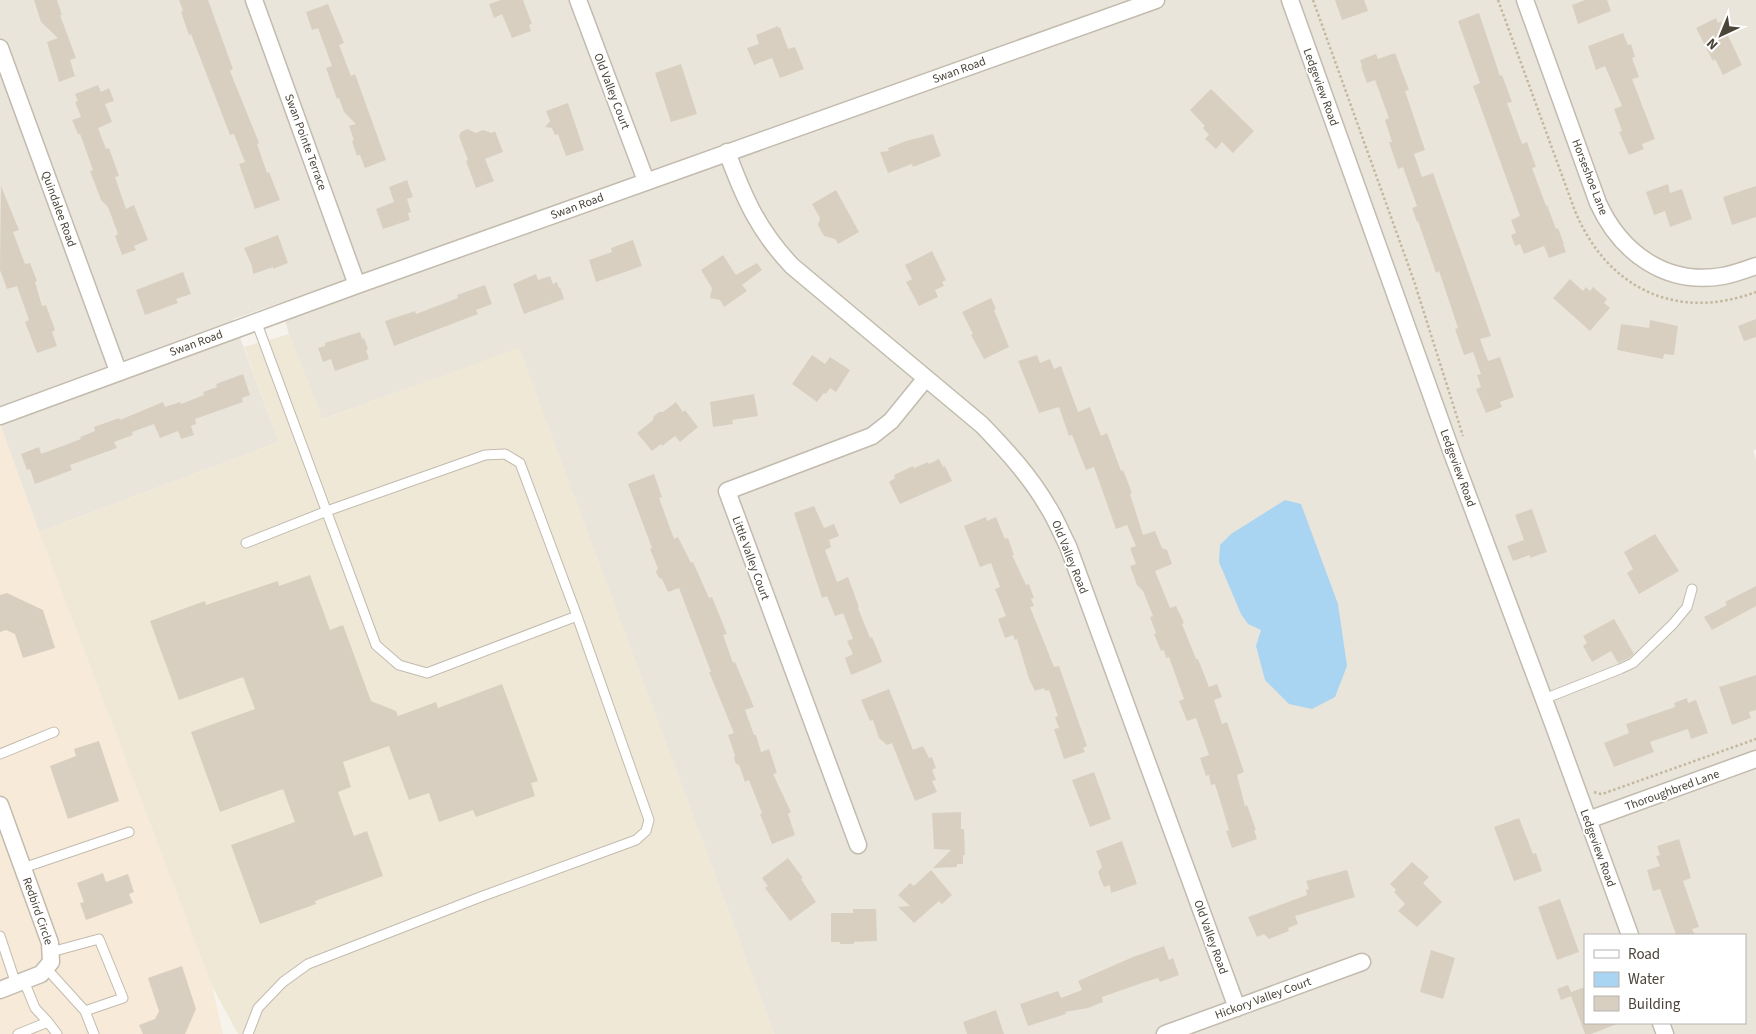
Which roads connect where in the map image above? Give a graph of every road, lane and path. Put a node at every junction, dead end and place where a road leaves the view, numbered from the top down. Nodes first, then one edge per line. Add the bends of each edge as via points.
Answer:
1 (254, 0) edge
2 (578, 0) edge
3 (1156, 0) edge
4 (1290, 0) edge
5 (1313, 0) edge
6 (1525, 0) edge
7 (0, 48) edge
8 (728, 152) junction
9 (646, 181) junction
10 (1756, 266) edge
11 (358, 285) junction
12 (256, 321) junction
13 (118, 371) junction
14 (926, 378) junction
15 (0, 416) edge
16 (1463, 443) dead end
17 (327, 511) junction
18 (246, 542) dead end
19 (1692, 589) dead end
20 (577, 616) junction
21 (1544, 699) junction
22 (54, 732) dead end
23 (1756, 739) edge
24 (0, 754) edge
25 (1756, 759) edge
26 (1591, 789) dead end
27 (0, 805) edge
28 (1588, 820) junction
29 (129, 832) dead end
30 (858, 844) dead end
31 (23, 868) junction
32 (1630, 934) edge
33 (0, 936) edge
34 (49, 960) junction
35 (1362, 962) dead end
36 (20, 982) junction
37 (0, 990) edge
38 (1237, 1008) junction
39 (85, 1011) junction
40 (48, 1022) junction
41 (18, 1034) edge
42 (57, 1034) edge
43 (94, 1034) edge
44 (248, 1034) edge
45 (1165, 1034) edge

1 - 11 street, Swan Pointe Terrace
2 - 9 street, Old Valley Court
3 - 8 street, Swan Road
4 - 21 street, Ledgeview Road
5 - 16 path via 1414,281 1462,431
6 - 10 street, Horseshoe Lane via 1598,203 1618,237 1647,262 1684,276 1723,276
7 - 13 street, Quindalee Road
8 - 9 street, Swan Road
8 - 14 street, Old Valley Road via 747,204 776,249
9 - 11 street, Swan Road
11 - 12 street, Swan Road
12 - 13 street, Swan Road
12 - 17 lane
13 - 15 street, Swan Road
14 - 30 street, Little Valley Court via 891,421 872,436 727,491
14 - 38 street, Old Valley Road via 982,426 1030,478 1068,546
17 - 18 lane
17 - 20 lane via 376,645 399,665 427,673
17 - 20 lane via 485,455 505,454 520,463
19 - 21 lane via 1687,608 1633,663
20 - 44 lane via 649,820 646,831 636,840 308,964 283,982 258,1008
21 - 28 street, Ledgeview Road
22 - 24 lane
23 - 26 path via 1604,794
25 - 28 street, Thoroughbred Lane
27 - 31 street, Redbird Circle
28 - 32 street, Ledgeview Road
29 - 31 lane
31 - 34 street, Redbird Circle via 50,943
33 - 36 lane
34 - 36 street via 41,974
34 - 39 lane
34 - 39 lane via 99,939 124,998
35 - 38 street, Hickory Valley Court
36 - 37 street
36 - 40 lane via 35,1008
38 - 45 street, Hickory Valley Court
39 - 43 lane
40 - 41 lane
40 - 42 lane

